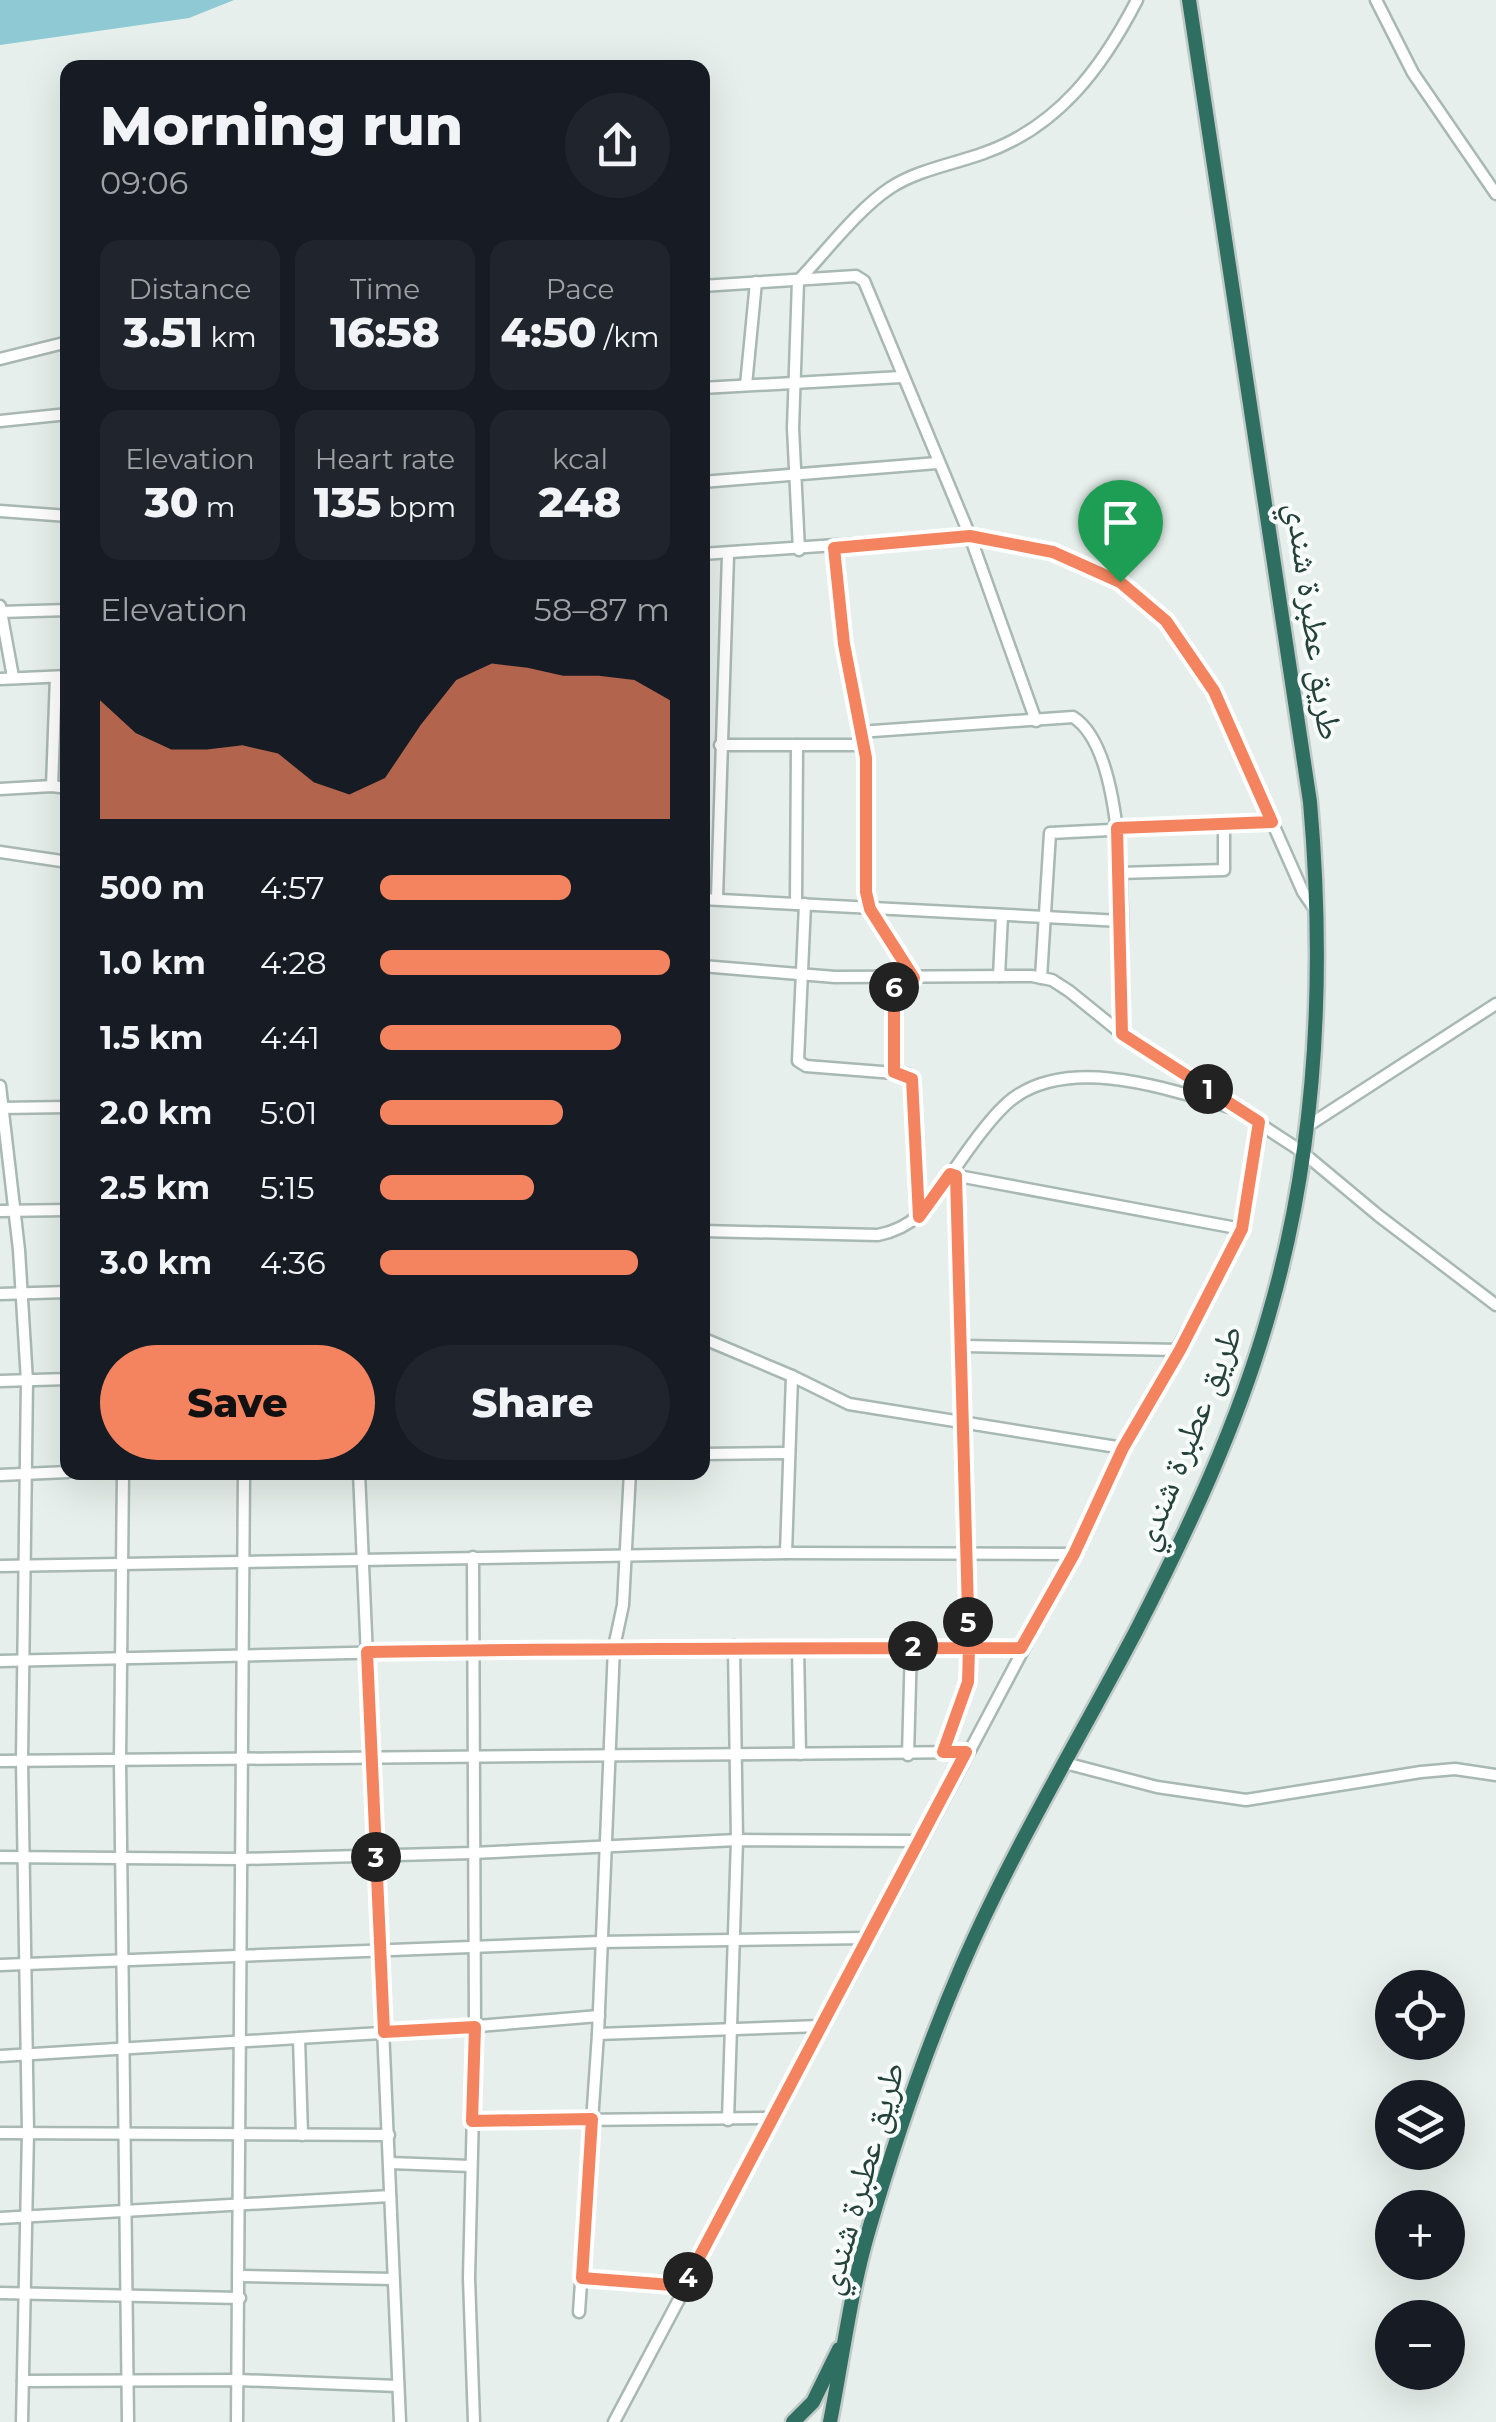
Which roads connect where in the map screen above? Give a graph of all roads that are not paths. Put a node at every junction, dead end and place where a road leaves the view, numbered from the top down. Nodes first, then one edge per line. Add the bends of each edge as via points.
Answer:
1 (1137, 0) edge
2 (1189, 0) edge
3 (1376, 0) edge
4 (1496, 194) edge
5 (798, 281) junction
6 (756, 282) junction
7 (710, 285) edge
8 (60, 344) edge
9 (0, 359) edge
10 (901, 377) junction
11 (794, 383) junction
12 (746, 385) junction
13 (710, 387) edge
14 (60, 415) edge
15 (0, 421) edge
16 (936, 463) junction
17 (794, 474) junction
18 (710, 481) edge
19 (0, 510) edge
20 (60, 515) edge
21 (970, 536) junction
22 (834, 548) junction
23 (800, 550) junction
24 (710, 554) edge
25 (728, 555) junction
26 (0, 610) edge
27 (60, 610) edge
28 (60, 676) edge
29 (14, 677) junction
30 (0, 679) edge
31 (60, 698) edge
32 (1036, 722) junction
33 (859, 732) junction
34 (720, 745) junction
35 (797, 745) junction
36 (864, 745) junction
37 (52, 786) junction
38 (60, 787) edge
39 (0, 790) edge
40 (710, 811) edge
41 (717, 811) junction
42 (1224, 822) junction
43 (1272, 822) junction
44 (1117, 828) junction
45 (0, 852) edge
46 (60, 861) edge
47 (1119, 873) junction
48 (710, 898) edge
49 (717, 898) junction
50 (800, 904) junction
51 (870, 909) junction
52 (1317, 912) junction
53 (1002, 916) junction
54 (1045, 917) junction
55 (1120, 921) junction
56 (710, 967) edge
57 (801, 974) junction
58 (999, 976) junction
59 (894, 977) junction
60 (914, 978) junction
61 (1041, 978) junction
62 (1496, 1004) edge
63 (1122, 1034) junction
64 (894, 1072) junction
65 (0, 1086) edge
66 (60, 1107) edge
67 (1, 1108) edge
68 (1241, 1110) junction
69 (1259, 1122) junction
70 (1305, 1128) junction
71 (1301, 1151) junction
72 (954, 1175) junction
73 (60, 1210) edge
74 (6, 1211) edge
75 (919, 1217) junction
76 (1242, 1229) junction
77 (710, 1231) edge
78 (60, 1292) edge
79 (0, 1294) edge
80 (22, 1294) junction
81 (1496, 1305) edge
82 (710, 1341) edge
83 (963, 1346) junction
84 (1180, 1350) junction
85 (792, 1376) junction
86 (60, 1379) edge
87 (0, 1381) edge
88 (26, 1381) junction
89 (960, 1420) junction
90 (1123, 1448) junction
91 (788, 1453) junction
92 (710, 1454) edge
93 (60, 1472) edge
94 (23, 1474) junction
95 (0, 1475) edge
96 (124, 1480) edge
97 (244, 1480) edge
98 (359, 1480) edge
99 (630, 1480) edge
100 (966, 1552) junction
101 (786, 1553) junction
102 (1074, 1554) junction
103 (472, 1557) junction
104 (627, 1558) junction
105 (242, 1561) junction
106 (363, 1561) junction
107 (122, 1564) junction
108 (0, 1566) edge
109 (22, 1566) junction
110 (734, 1646) junction
111 (912, 1646) junction
112 (614, 1647) junction
113 (798, 1647) junction
114 (969, 1648) junction
115 (1021, 1648) junction
116 (473, 1650) junction
117 (367, 1652) junction
118 (242, 1657) junction
119 (121, 1658) junction
120 (0, 1660) edge
121 (23, 1660) junction
122 (943, 1752) junction
123 (966, 1752) junction
124 (800, 1754) junction
125 (908, 1754) junction
126 (609, 1755) junction
127 (735, 1755) junction
128 (473, 1758) junction
129 (371, 1759) junction
130 (0, 1760) edge
131 (22, 1760) junction
132 (120, 1760) junction
133 (242, 1760) junction
134 (1065, 1763) junction
135 (1496, 1774) edge
136 (737, 1840) junction
137 (919, 1841) junction
138 (603, 1844) junction
139 (473, 1853) junction
140 (376, 1855) junction
141 (24, 1857) junction
142 (120, 1857) junction
143 (0, 1858) edge
144 (241, 1859) junction
145 (868, 1938) junction
146 (732, 1940) junction
147 (600, 1942) junction
148 (474, 1947) junction
149 (379, 1949) junction
150 (242, 1953) junction
151 (122, 1958) junction
152 (24, 1964) junction
153 (0, 1965) edge
154 (599, 2016) junction
155 (821, 2026) junction
156 (475, 2027) junction
157 (731, 2028) junction
158 (384, 2032) junction
159 (598, 2034) junction
160 (242, 2038) junction
161 (298, 2038) junction
162 (124, 2049) junction
163 (26, 2054) junction
164 (0, 2056) edge
165 (772, 2118) junction
166 (592, 2119) junction
167 (728, 2120) junction
168 (472, 2121) junction
169 (28, 2132) junction
170 (125, 2132) junction
171 (240, 2132) junction
172 (0, 2133) edge
173 (302, 2135) junction
174 (389, 2136) junction
175 (390, 2162) junction
176 (471, 2166) junction
177 (390, 2196) junction
178 (240, 2206) junction
179 (126, 2210) junction
180 (26, 2217) junction
181 (0, 2218) edge
182 (240, 2276) junction
183 (582, 2278) junction
184 (393, 2279) junction
185 (684, 2286) junction
186 (26, 2292) junction
187 (0, 2293) edge
188 (127, 2293) junction
189 (240, 2298) junction
190 (578, 2312) dead end
191 (848, 2330) junction
192 (128, 2380) junction
193 (238, 2380) junction
194 (23, 2381) junction
195 (398, 2386) junction
196 (22, 2422) edge
197 (128, 2422) edge
198 (237, 2422) edge
199 (400, 2422) edge
200 (474, 2422) edge
201 (614, 2422) edge
202 (794, 2422) edge
203 (830, 2422) edge

1 - 5 street via 1112,49 1054,116 988,152 886,190
2 - 52 highway, طريق عطبرة شندي via 1298,708
3 - 4 street via 1413,73
5 - 6 street
5 - 10 street via 864,281
5 - 11 street
6 - 7 street
6 - 12 street
8 - 9 street
10 - 11 street
10 - 16 street
11 - 12 street
11 - 17 street
12 - 13 street
14 - 15 street
16 - 17 street
16 - 21 street
17 - 18 street
17 - 23 street
19 - 20 street
21 - 22 street
21 - 32 street
21 - 43 street via 1053,552 1120,582 1166,621 1214,691
22 - 23 street
22 - 33 street
23 - 25 street
24 - 25 street
25 - 34 street
26 - 27 street
26 - 29 street
28 - 29 street
29 - 30 street
31 - 37 street
32 - 33 street
32 - 44 street via 1073,716 1088,730 1106,766
33 - 36 street
34 - 35 street
34 - 41 street
35 - 36 street
35 - 50 street
36 - 51 street
37 - 38 street
37 - 39 street
40 - 41 street
41 - 49 street
42 - 43 street
42 - 44 street
42 - 47 street via 1224,870
43 - 52 street
44 - 47 street
44 - 54 street via 1050,832
45 - 46 street
47 - 55 street
48 - 49 street
49 - 50 street
50 - 51 street
50 - 57 street
51 - 53 street
51 - 60 street
52 - 70 highway, طريق عطبرة شندي
53 - 54 street
53 - 58 street
54 - 55 street
54 - 61 street
55 - 63 street
56 - 57 street
57 - 59 street
57 - 64 street via 798,1061
58 - 60 street
58 - 61 street
59 - 60 street
59 - 64 street
61 - 63 street via 1069,991
62 - 70 street
63 - 68 street
64 - 75 street via 912,1079
65 - 67 street
66 - 67 street
67 - 74 street
68 - 69 street
68 - 72 street via 1080,1075 1045,1080 1012,1098
69 - 71 street
69 - 76 street
70 - 71 highway, طريق عطبرة شندي
71 - 81 street
71 - 134 highway, طريق عطبرة شندي via 1271,1310 1234,1422 1137,1629
72 - 75 street
72 - 76 street
72 - 83 street
73 - 74 street
74 - 80 street
75 - 77 street via 878,1235
76 - 84 street
78 - 80 street
79 - 80 street
80 - 88 street
82 - 85 street
83 - 84 street
83 - 89 street
84 - 90 street
85 - 89 street via 849,1404
85 - 91 street
86 - 88 street
87 - 88 street
88 - 94 street
89 - 90 street
89 - 100 street
90 - 102 street
91 - 92 street
91 - 101 street
93 - 94 street
94 - 95 street
94 - 109 street
96 - 107 street
97 - 105 street
98 - 106 street
99 - 104 street
100 - 101 street
100 - 102 street
100 - 114 street
101 - 104 street
102 - 115 street
103 - 104 street
103 - 106 street
103 - 116 street
104 - 112 street
105 - 106 street
105 - 107 street
105 - 118 street
106 - 117 street
107 - 109 street
107 - 119 street
108 - 109 street
109 - 121 street
110 - 112 street
110 - 113 street
110 - 127 street
111 - 113 street
111 - 114 street
111 - 125 street
112 - 116 street
112 - 126 street
113 - 124 street
114 - 115 street
114 - 122 street via 968,1682
115 - 123 street
116 - 117 street
116 - 128 street
117 - 118 street
117 - 129 street
118 - 119 street
118 - 133 street
119 - 121 street
119 - 132 street
120 - 121 street
121 - 131 street
122 - 123 street
122 - 125 street
123 - 137 street
124 - 125 street
124 - 127 street
126 - 127 street
126 - 128 street
126 - 138 street
127 - 136 street
128 - 129 street
128 - 139 street
129 - 133 street
129 - 140 street
130 - 131 street
131 - 132 street
131 - 141 street
132 - 133 street
132 - 142 street
133 - 144 street
134 - 135 street via 1157,1787 1246,1800 1421,1772
134 - 191 highway, طريق عطبرة شندي via 986,1915 936,2031 866,2238
136 - 137 street
136 - 138 street
136 - 146 street
137 - 145 street
138 - 139 street
138 - 147 street
139 - 140 street
139 - 148 street
140 - 144 street
140 - 149 street
141 - 142 street
141 - 143 street
141 - 152 street
142 - 144 street
142 - 151 street
144 - 150 street
145 - 146 street
145 - 155 street
146 - 147 street
146 - 157 street
147 - 148 street
147 - 154 street
148 - 149 street
148 - 156 street
149 - 150 street
149 - 158 street
150 - 151 street
150 - 160 street
151 - 152 street
151 - 162 street
152 - 153 street
152 - 163 street
154 - 156 street
154 - 159 street
155 - 157 street
155 - 165 street
156 - 158 street
156 - 168 street
157 - 159 street
157 - 167 street
158 - 161 street
158 - 174 street
159 - 166 street
160 - 161 street
160 - 162 street
160 - 171 street
161 - 173 street
162 - 163 street
162 - 170 street
163 - 164 street
163 - 169 street
165 - 167 street
165 - 185 street
166 - 167 street
166 - 168 street
166 - 183 street
168 - 176 street
169 - 170 street
169 - 172 street
169 - 180 street
170 - 171 street
170 - 179 street
171 - 173 street
171 - 178 street
173 - 174 street
174 - 175 street
175 - 176 street
175 - 177 street
176 - 200 street
177 - 178 street
177 - 184 street
178 - 179 street
178 - 182 street
179 - 180 street
179 - 188 street
180 - 181 street
180 - 186 street
182 - 184 street
182 - 189 street
183 - 185 street
183 - 190 street
184 - 195 street
185 - 201 street
186 - 187 street
186 - 188 street
186 - 194 street
188 - 189 street
188 - 192 street
189 - 193 street
191 - 202 highway via 813,2402
191 - 203 highway, طريق عطبرة شندي
192 - 193 street
192 - 194 street
192 - 197 street
193 - 195 street
193 - 198 street
194 - 196 street
195 - 199 street

